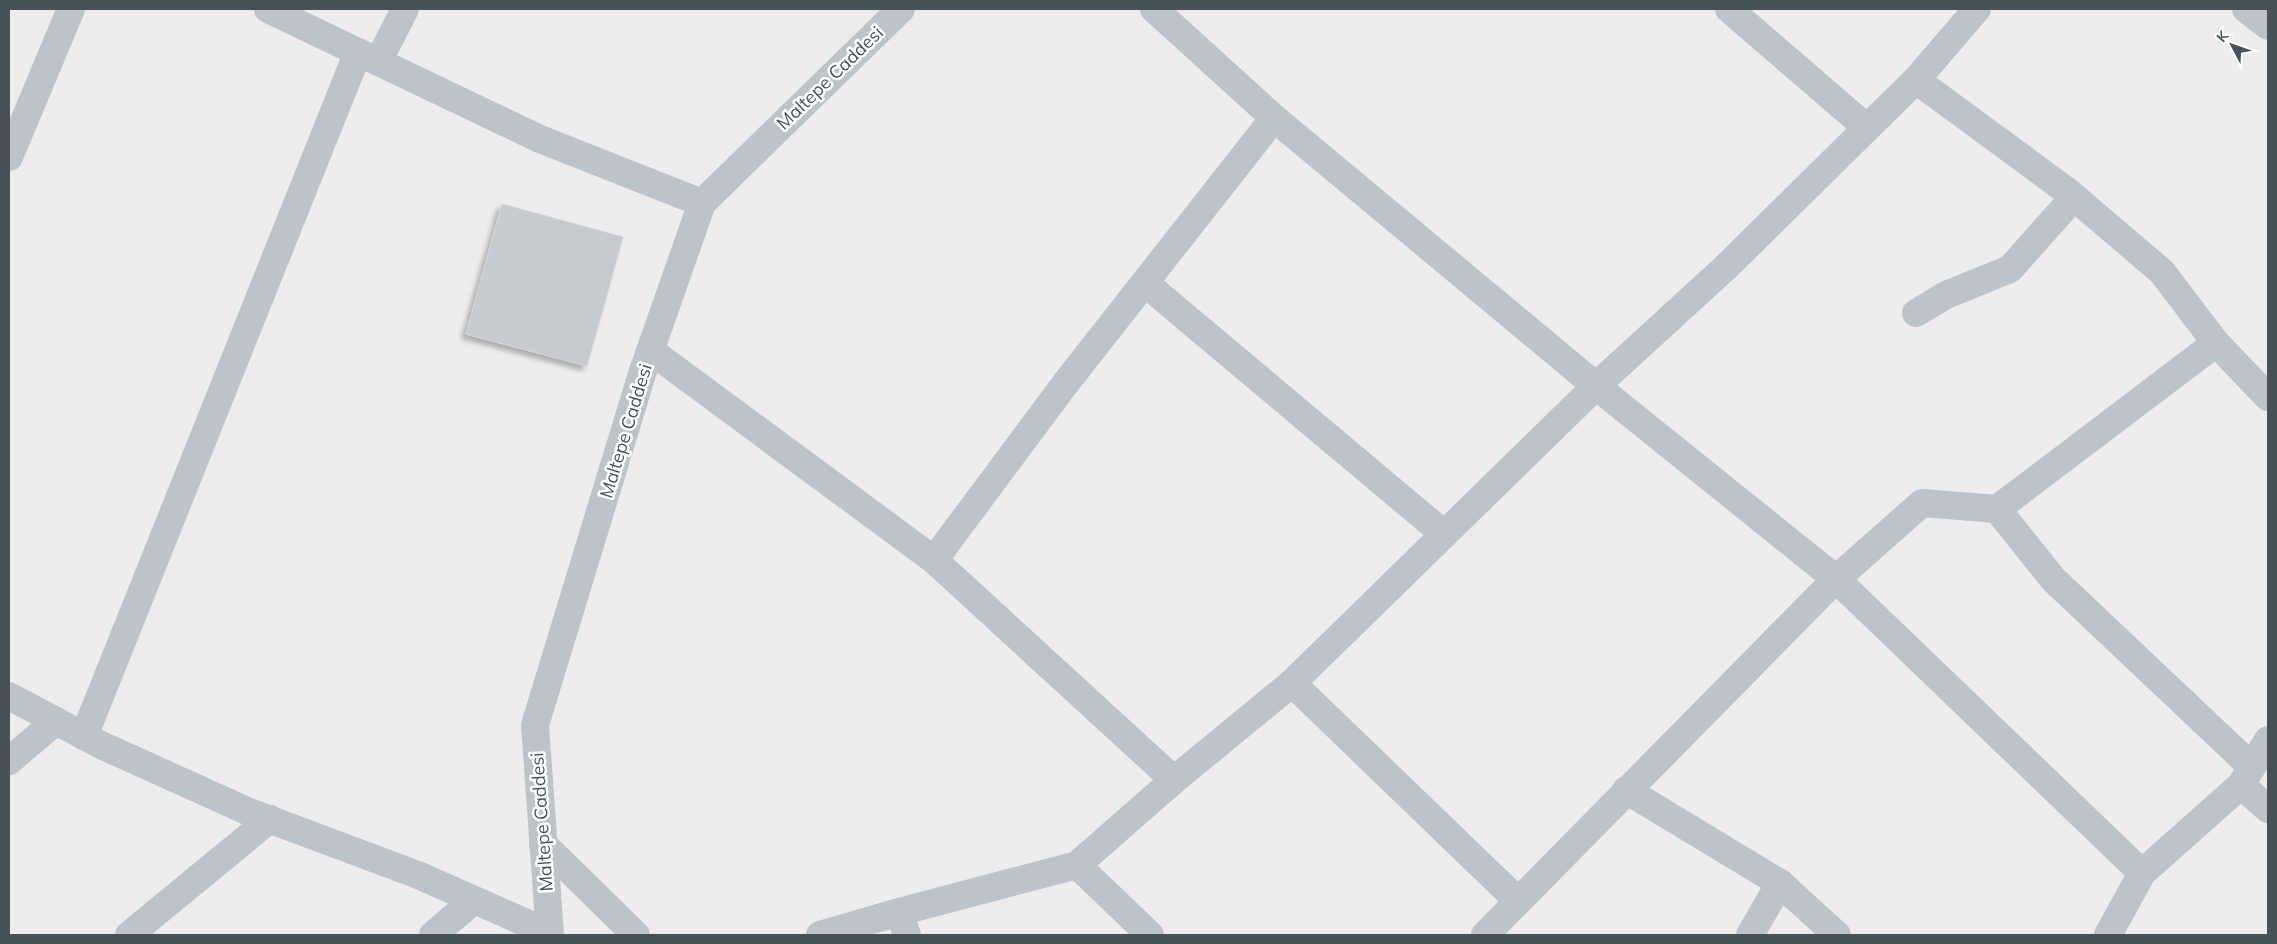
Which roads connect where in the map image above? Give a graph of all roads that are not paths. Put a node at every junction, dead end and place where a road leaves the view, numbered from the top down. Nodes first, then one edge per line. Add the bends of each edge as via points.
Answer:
1 (71, 9) edge
2 (268, 9) edge
3 (405, 9) edge
4 (901, 9) edge
5 (1154, 9) edge
6 (1729, 9) edge
7 (1977, 9) edge
8 (2246, 9) edge
9 (2268, 26) edge
10 (368, 57) junction
11 (1916, 80) junction
12 (1274, 118) junction
13 (1868, 128) junction
14 (9, 156) edge
15 (2074, 197) junction
16 (702, 203) junction
17 (1145, 283) junction
18 (1916, 314) dead end
19 (2216, 343) junction
20 (650, 351) junction
21 (1596, 386) junction
22 (2268, 398) edge
23 (1997, 509) junction
24 (1444, 534) junction
25 (934, 560) junction
26 (1836, 579) junction
27 (1292, 684) junction
28 (9, 696) edge
29 (56, 721) junction
30 (84, 736) junction
31 (2268, 740) edge
32 (9, 761) edge
33 (2246, 776) junction
34 (1174, 780) junction
35 (1626, 790) junction
36 (2268, 809) edge
37 (270, 819) junction
38 (543, 844) junction
39 (1078, 865) junction
40 (2142, 873) junction
41 (1780, 883) junction
42 (474, 900) junction
43 (1518, 901) junction
44 (903, 924) edge
45 (550, 934) edge
46 (129, 935) edge
47 (433, 935) edge
48 (636, 935) edge
49 (820, 935) edge
50 (1150, 935) edge
51 (1485, 935) edge
52 (1750, 935) edge
53 (1837, 935) edge
54 (2108, 935) edge

1 - 14 street
2 - 10 street
3 - 10 street
4 - 16 street, Maltepe Caddesi
5 - 12 street
6 - 13 street
7 - 11 street
8 - 9 street
10 - 16 street via 540,139
10 - 30 street
11 - 13 street
11 - 15 street
12 - 17 street
12 - 21 street
13 - 21 street via 1726,268
15 - 18 street via 2010,269 1946,295
15 - 19 street via 2162,272
16 - 20 street, Maltepe Caddesi
17 - 24 street
17 - 25 street
19 - 22 street
19 - 23 street
20 - 25 street
20 - 38 street, Maltepe Caddesi via 536,725
21 - 24 street
21 - 26 street
23 - 26 street via 1922,503
23 - 33 street via 2053,579
24 - 27 street
25 - 34 street
26 - 35 street
26 - 40 street
27 - 34 street
27 - 43 street
28 - 29 street
29 - 30 street
29 - 32 street
30 - 37 street
31 - 33 street
33 - 36 street
33 - 40 street
34 - 39 street
35 - 41 street
35 - 43 street
37 - 42 street via 418,875
37 - 46 street
38 - 45 street, Maltepe Caddesi
38 - 48 street
39 - 44 street
39 - 50 street
40 - 54 street
41 - 52 street
41 - 53 street
42 - 45 street
42 - 47 street
43 - 51 street
44 - 49 street

